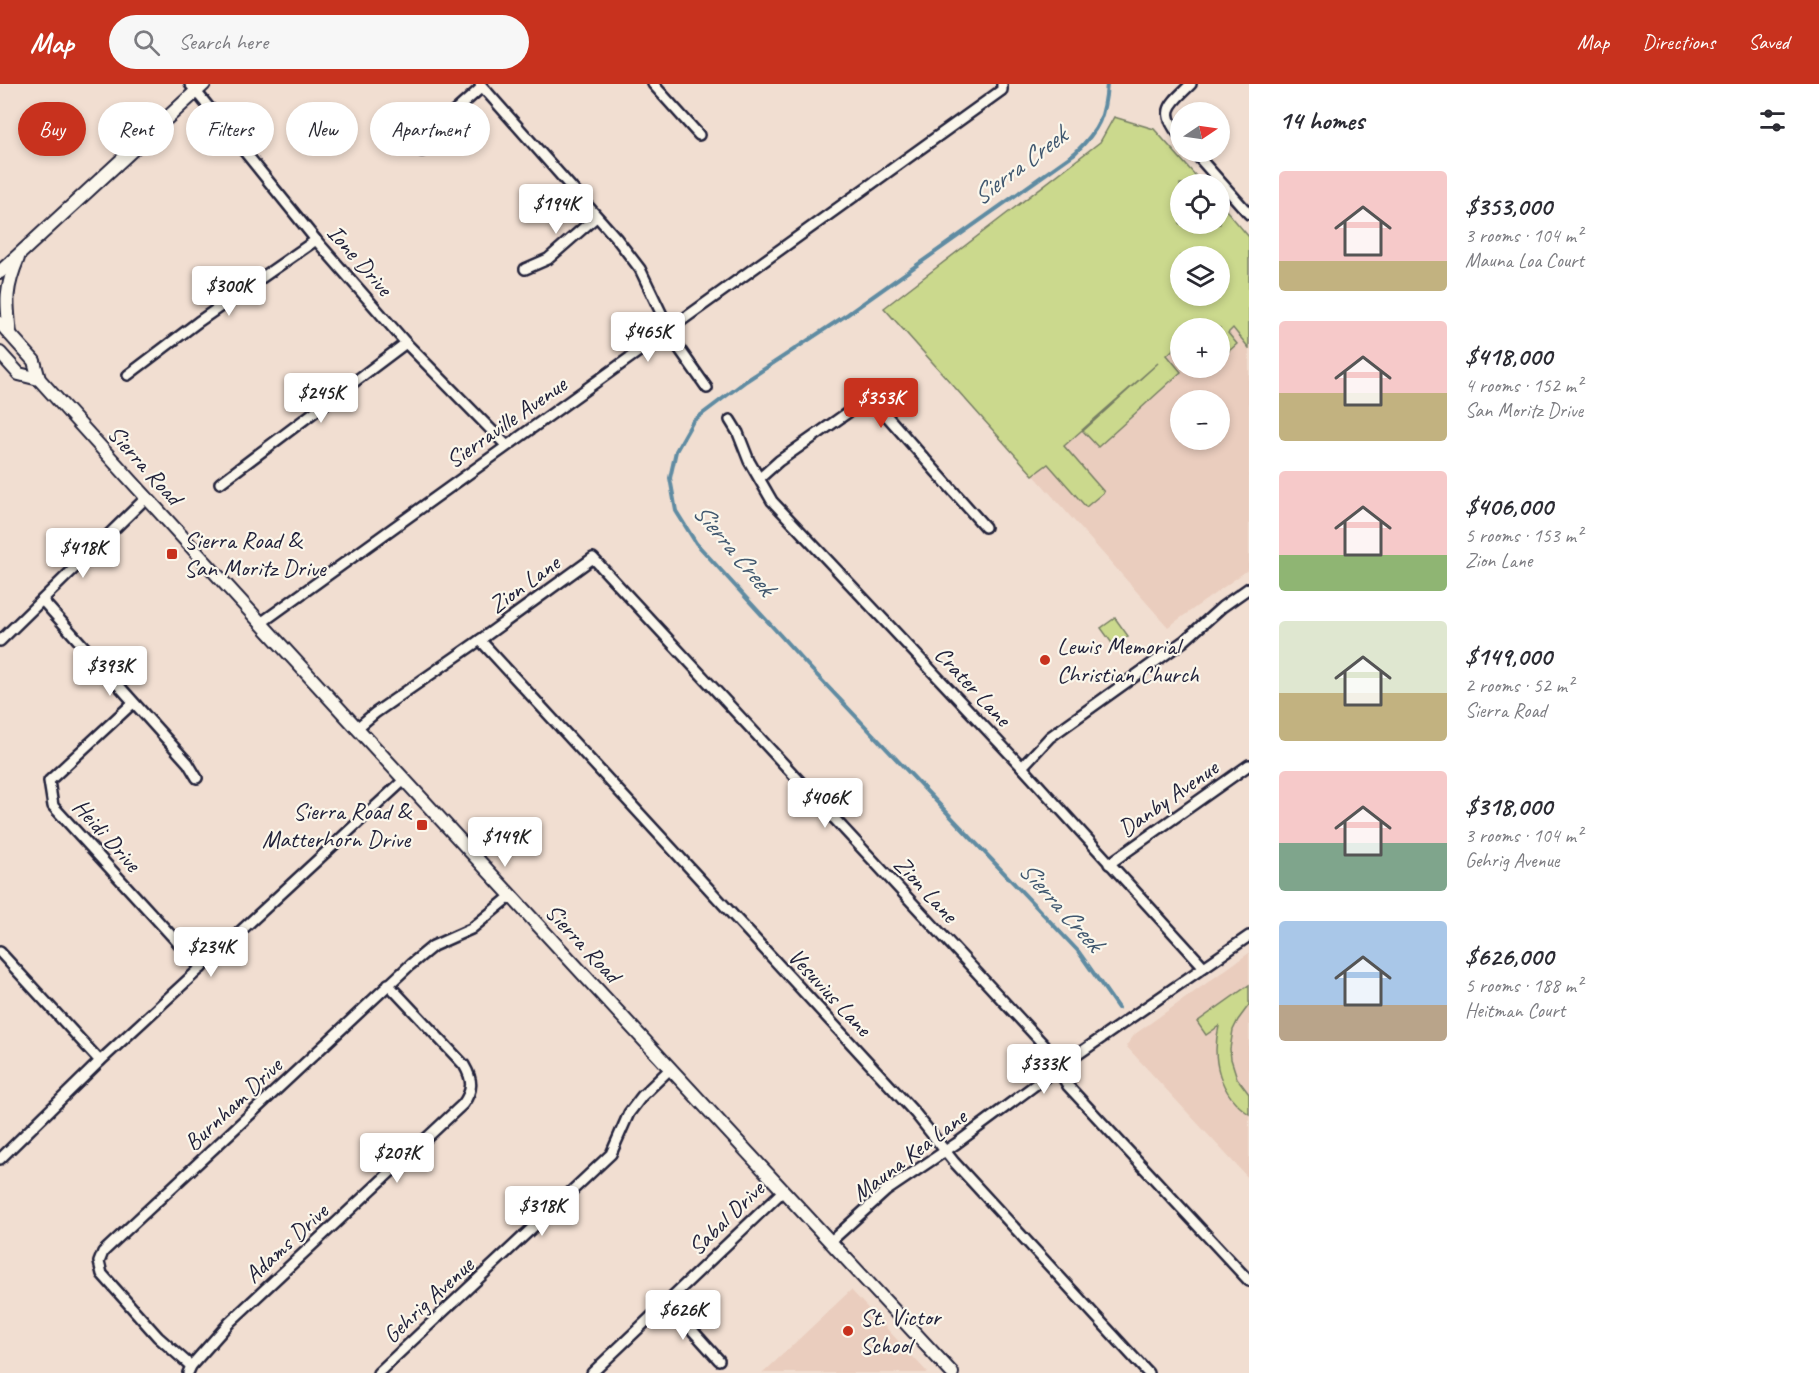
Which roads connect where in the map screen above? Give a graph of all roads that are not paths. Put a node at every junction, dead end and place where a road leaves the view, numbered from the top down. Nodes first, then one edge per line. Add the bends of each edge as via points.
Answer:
1 (653, 84) edge
2 (1002, 84) edge
3 (1191, 84) edge
4 (481, 85) edge
5 (197, 86) edge
6 (463, 102) edge
7 (1173, 102) edge
8 (1170, 107) edge
9 (1170, 124) edge
10 (699, 135) dead end
11 (1203, 162) edge
12 (1249, 214) edge
13 (596, 217) junction
14 (316, 240) junction
15 (23, 250) junction
16 (0, 259) edge
17 (525, 269) dead end
18 (0, 272) edge
19 (0, 323) edge
20 (669, 331) junction
21 (10, 335) junction
22 (406, 343) junction
23 (0, 353) edge
24 (128, 375) dead end
25 (39, 379) junction
26 (707, 388) dead end
27 (730, 420) dead end
28 (506, 445) junction
29 (760, 478) junction
30 (220, 483) dead end
31 (146, 498) junction
32 (985, 527) dead end
33 (1249, 588) edge
34 (43, 601) junction
35 (261, 623) junction
36 (480, 640) junction
37 (0, 641) edge
38 (133, 703) junction
39 (357, 728) junction
40 (1249, 765) edge
41 (1022, 767) junction
42 (197, 778) dead end
43 (404, 780) junction
44 (1109, 864) junction
45 (511, 896) junction
46 (1249, 936) edge
47 (0, 952) edge
48 (1204, 967) junction
49 (201, 968) junction
50 (388, 984) junction
51 (100, 1061) junction
52 (1058, 1068) junction
53 (670, 1069) junction
54 (945, 1151) junction
55 (0, 1159) edge
56 (783, 1191) junction
57 (830, 1242) junction
58 (1249, 1281) edge
59 (667, 1302) junction
60 (720, 1360) dead end
61 (189, 1369) edge
62 (378, 1373) edge
63 (592, 1373) edge
64 (952, 1373) edge
65 (1148, 1373) edge

1 - 10 street
2 - 20 street, Sierraville Avenue via 1002,90
3 - 7 street
4 - 6 street
4 - 13 street
5 - 14 street, Ione Drive
5 - 15 street
8 - 9 street
11 - 12 street
13 - 17 street via 548,260
13 - 20 street via 640,270
14 - 22 street, Ione Drive
14 - 24 street
15 - 16 street
15 - 18 street
15 - 21 street via 7,289
19 - 21 street, Sierra Road
20 - 26 street
20 - 28 street, Sierraville Avenue
21 - 25 street, Sierra Road via 34,361
22 - 28 street, Ione Drive
22 - 30 street
23 - 25 street, Sierra Road via 19,374
25 - 31 street, Sierra Road
27 - 29 street, Crater Lane
28 - 35 street, Sierraville Avenue
29 - 32 street via 870,397
29 - 41 street, Crater Lane via 772,501
31 - 34 street
31 - 35 street, Sierra Road
33 - 41 street via 1185,641 1050,737
34 - 37 street
34 - 38 street
35 - 39 street, Sierra Road
36 - 39 street, Zion Lane
36 - 52 street, Zion Lane via 593,558 1044,1045
36 - 54 street, Vesuvius Lane via 915,1113
38 - 42 street
38 - 49 street, Heidi Drive via 49,781 53,806
39 - 43 street, Sierra Road
40 - 44 street, Danby Avenue
41 - 44 street, Crater Lane
43 - 45 street, Sierra Road
43 - 49 street
44 - 48 street, Crater Lane
45 - 50 street, Burnham Drive via 471,929 433,946
45 - 53 street, Sierra Road
46 - 48 street, Mauna Kea Lane
47 - 51 street
48 - 52 street, Mauna Kea Lane
49 - 51 street
50 - 61 street, Adams Drive via 464,1065 470,1074 469,1095 230,1322
50 - 61 street, Burnham Drive via 103,1252 99,1262 102,1274
51 - 55 street
52 - 54 street, Mauna Kea Lane
52 - 58 street, Zion Lane via 1068,1086
53 - 56 street, Sierra Road
53 - 62 street, Gehrig Avenue via 629,1113 611,1154
54 - 57 street, Mauna Kea Lane via 886,1191
54 - 65 street, Vesuvius Lane
56 - 57 street, Sierra Road
56 - 59 street, Sabal Drive
57 - 64 street, Sierra Road
59 - 60 street
59 - 63 street, Sabal Drive

